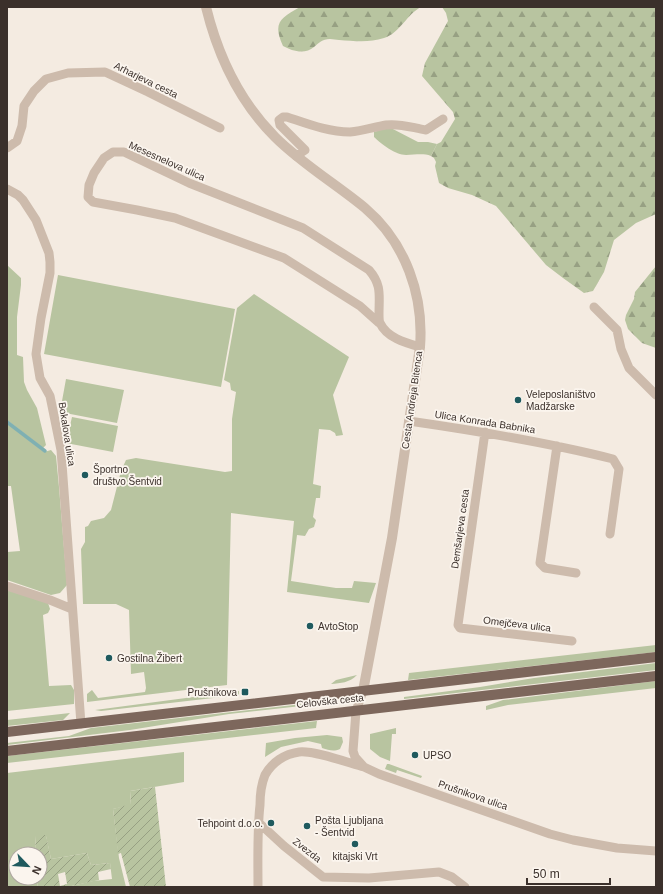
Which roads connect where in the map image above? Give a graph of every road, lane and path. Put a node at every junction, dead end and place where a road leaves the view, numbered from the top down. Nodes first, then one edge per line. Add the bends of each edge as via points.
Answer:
1 (206, 7) edge
2 (443, 119) dead end
3 (220, 128) dead end
4 (7, 148) edge
5 (296, 156) junction
6 (7, 190) edge
7 (594, 307) dead end
8 (379, 323) junction
9 (420, 347) junction
10 (656, 395) edge
11 (409, 421) junction
12 (485, 432) junction
13 (557, 446) junction
14 (610, 534) dead end
15 (576, 573) dead end
16 (7, 586) edge
17 (72, 609) junction
18 (460, 628) joint
19 (572, 641) dead end
20 (656, 657) edge
21 (656, 676) edge
22 (363, 691) junction
23 (356, 711) junction
24 (81, 724) junction
25 (7, 732) edge
26 (7, 751) edge
27 (364, 767) junction
28 (258, 822) junction
29 (656, 851) edge
30 (258, 887) edge
31 (465, 887) edge

1 - 5 street, Cesta Andreja Bitenca via 223,61 241,94 262,123
2 - 5 street via 426,130 397,124 350,132 314,127 283,117 279,120 280,125 306,150
3 - 4 street, Arharjeva cesta via 105,72 68,72 46,80 34,91 24,106 17,141
5 - 9 street, Cesta Andreja Bitenca via 366,209 395,243 408,268 417,294
6 - 17 street, Bokalova ulica via 23,200 36,220 49,253 50,273 36,354 40,378 50,396 61,450
7 - 10 street via 617,330 629,368
8 - 8 street, Mesesnelova ulica via 380,295 376,277 303,228 189,183 124,152 113,152 104,158 94,172 88,197 93,202 175,218 284,258 360,306
8 - 9 street, Mesesnelova ulica via 395,338
9 - 11 street, Cesta Andreja Bitenca
11 - 12 street, Ulica Konrada Babnika
11 - 22 street, Cesta Andreja Bitenca via 387,568
12 - 13 street, Ulica Konrada Babnika
12 - 18 street, Demšarjeva cesta via 458,624
13 - 14 street, Ulica Konrada Babnika via 613,459 620,469
13 - 15 street via 540,563 545,568
16 - 17 street
17 - 24 street, Bokalova ulica
18 - 19 street, Omejčeva ulica
20 - 22 main road, Celovška cesta
21 - 23 main road, Celovška cesta
22 - 23 street
22 - 24 main road, Celovška cesta
23 - 26 main road, Celovška cesta
23 - 27 street via 353,751
24 - 25 main road, Celovška cesta
27 - 28 street via 304,752 289,754 278,760 266,775 261,786
27 - 29 street, Prušnikova ulica via 550,834 617,848
28 - 30 street
28 - 31 street, Zvezda via 324,877 369,878 439,872 452,877

